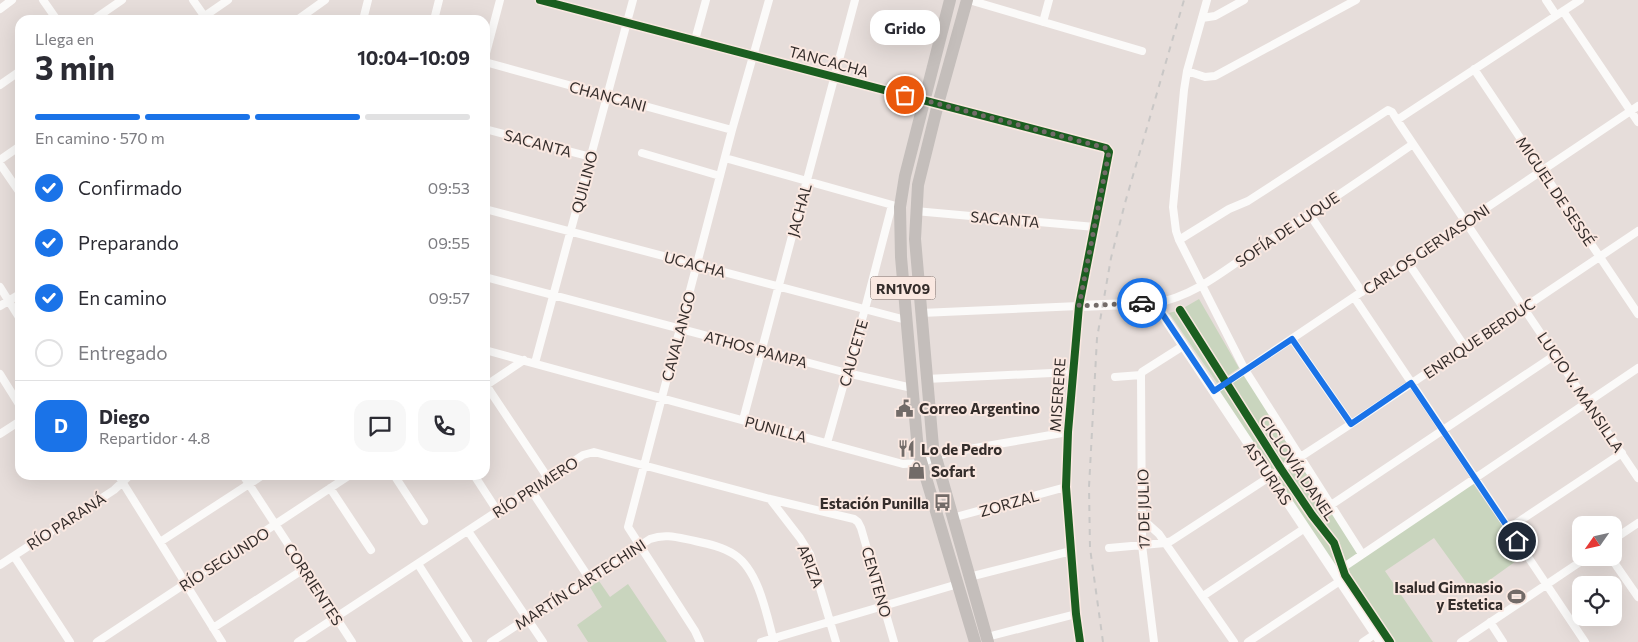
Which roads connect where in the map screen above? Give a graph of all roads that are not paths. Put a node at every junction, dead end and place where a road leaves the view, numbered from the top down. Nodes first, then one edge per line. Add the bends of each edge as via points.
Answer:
1 (12, 0) edge
2 (44, 0) edge
3 (122, 0) edge
4 (193, 0) edge
5 (228, 0) edge
6 (325, 0) edge
7 (368, 0) edge
8 (439, 0) edge
9 (500, 0) edge
10 (540, 0) edge
11 (633, 0) edge
12 (706, 0) edge
13 (769, 0) edge
14 (855, 0) edge
15 (950, 0) edge
16 (968, 0) edge
17 (1049, 0) edge
18 (1207, 0) edge
19 (1244, 0) edge
20 (1356, 0) edge
21 (1546, 0) edge
22 (1580, 0) edge
23 (0, 9) edge
24 (1559, 13) junction
25 (54, 15) edge
26 (100, 15) edge
27 (202, 15) edge
28 (209, 15) edge
29 (304, 15) edge
30 (364, 15) edge
31 (435, 15) edge
32 (1202, 18) junction
33 (1043, 22) junction
34 (627, 23) junction
35 (490, 38) edge
36 (695, 40) junction
37 (1142, 51) dead end
38 (754, 56) junction
39 (490, 63) edge
40 (1474, 69) junction
41 (1187, 71) junction
42 (15, 74) edge
43 (835, 76) junction
44 (0, 85) edge
45 (607, 96) junction
46 (923, 100) junction
47 (938, 104) junction
48 (1634, 109) edge
49 (1397, 120) junction
50 (1638, 122) edge
51 (490, 130) edge
52 (732, 130) junction
53 (1413, 144) junction
54 (15, 150) edge
55 (1109, 152) joint
56 (642, 153) dead end
57 (591, 157) junction
58 (725, 158) junction
59 (0, 160) edge
60 (0, 164) edge
61 (1542, 170) junction
62 (720, 176) junction
63 (807, 182) junction
64 (15, 186) edge
65 (896, 206) junction
66 (490, 210) edge
67 (915, 211) junction
68 (1310, 215) junction
69 (1466, 223) junction
70 (1095, 227) junction
71 (1638, 231) edge
72 (571, 232) junction
73 (1179, 240) junction
74 (1600, 256) junction
75 (1407, 261) junction
76 (697, 265) junction
77 (490, 278) edge
78 (1201, 285) junction
79 (0, 287) edge
80 (779, 287) junction
81 (1362, 292) junction
82 (554, 295) junction
83 (15, 297) edge
84 (1354, 297) junction
85 (9, 301) junction
86 (1155, 303) junction
87 (0, 306) edge
88 (1079, 306) junction
89 (1524, 308) junction
90 (865, 309) junction
91 (15, 311) edge
92 (921, 312) junction
93 (1638, 314) edge
94 (906, 320) junction
95 (680, 329) junction
96 (1292, 339) junction
97 (1184, 346) junction
98 (1465, 347) junction
99 (762, 350) junction
100 (490, 351) edge
101 (1555, 354) junction
102 (524, 360) junction
103 (535, 363) junction
104 (1638, 368) edge
105 (1245, 370) junction
106 (847, 372) junction
107 (1072, 372) junction
108 (0, 374) edge
109 (1141, 375) junction
110 (1115, 377) dead end
111 (926, 379) junction
112 (490, 383) edge
113 (1411, 383) junction
114 (912, 388) junction
115 (1214, 391) junction
116 (490, 393) edge
117 (15, 398) edge
118 (662, 398) junction
119 (1587, 402) junction
120 (743, 420) junction
121 (15, 424) edge
122 (1351, 424) junction
123 (1443, 430) junction
124 (1068, 432) junction
125 (0, 434) edge
126 (827, 443) junction
127 (1622, 453) junction
128 (1300, 456) junction
129 (936, 458) junction
130 (921, 463) junction
131 (644, 465) junction
132 (1270, 476) junction
133 (548, 478) junction
134 (1475, 478) junction
135 (1638, 478) edge
136 (119, 480) edge
137 (121, 480) edge
138 (246, 480) edge
139 (255, 480) edge
140 (342, 480) edge
141 (397, 480) edge
142 (477, 480) edge
143 (249, 484) junction
144 (1066, 487) junction
145 (330, 488) junction
146 (530, 490) junction
147 (770, 499) junction
148 (1331, 505) junction
149 (498, 512) junction
150 (952, 518) junction
151 (424, 521) dead end
152 (858, 522) joint
153 (1142, 522) junction
154 (1638, 523) edge
155 (275, 524) junction
156 (1305, 528) junction
157 (1509, 528) junction
158 (468, 531) junction
159 (1622, 534) edge
160 (160, 542) junction
161 (1165, 544) junction
162 (1142, 545) junction
163 (639, 546) junction
164 (1109, 548) dead end
165 (370, 550) dead end
166 (1071, 551) junction
167 (1362, 554) junction
168 (14, 556) junction
169 (418, 564) junction
170 (0, 565) edge
171 (1574, 566) edge
172 (1617, 566) edge
173 (304, 569) junction
174 (1337, 577) junction
175 (589, 578) junction
176 (964, 581) junction
177 (186, 584) junction
178 (1546, 584) junction
179 (1203, 596) junction
180 (1638, 597) edge
181 (884, 606) junction
182 (1076, 614) junction
183 (336, 618) junction
184 (527, 618) junction
185 (830, 622) junction
186 (1490, 622) junction
187 (213, 628) junction
188 (1378, 638) edge
189 (774, 640) edge
190 (983, 640) edge
191 (70, 642) edge
192 (97, 642) edge
193 (222, 642) edge
194 (298, 642) edge
195 (352, 642) edge
196 (468, 642) edge
197 (491, 642) edge
198 (543, 642) edge
199 (700, 642) edge
200 (761, 642) edge
201 (836, 642) edge
202 (894, 642) edge
203 (1080, 642) edge
204 (1154, 642) edge
205 (1234, 642) edge
206 (1248, 642) edge
207 (1363, 642) edge
208 (1460, 642) edge
209 (1502, 642) edge
210 (1585, 642) edge

1 - 23 street
2 - 25 street
3 - 26 street
4 - 27 street
5 - 28 street
6 - 29 street
7 - 30 street
8 - 31 street
9 - 35 street
10 - 34 street, TANCACHA
11 - 34 street, QUILINO
12 - 36 street
13 - 38 street, CAVALANGO
14 - 43 street, JACHAL
15 - 46 main road, RN1V09
16 - 33 street
16 - 47 main road, RN1V09
17 - 33 street
18 - 32 street
19 - 32 street via 1214,16
20 - 41 street via 1215,76 1205,77
21 - 24 street
22 - 24 street
24 - 40 street
24 - 48 street
32 - 41 street
33 - 37 street
34 - 36 street, TANCACHA
34 - 45 street, QUILINO
36 - 38 street, TANCACHA
38 - 43 street, TANCACHA
38 - 52 street, CAVALANGO
39 - 45 street, CHANCANI
40 - 49 street
40 - 61 street, MIGUEL DE SESSÉ
41 - 73 street via 1173,207
42 - 44 street
43 - 46 street, TANCACHA
43 - 63 street, JACHAL
45 - 52 street, CHANCANI
45 - 57 street, QUILINO
46 - 47 street, TANCACHA
46 - 65 main road, RN1V09
47 - 55 street, TANCACHA via 1106,148
47 - 67 main road, RN1V09 via 918,185
48 - 50 street
48 - 61 street, CARLOS GERVASONI
49 - 53 street, LUCIO V. MANSILLA
49 - 73 street, LUCIO V. MANSILLA via 1388,110 1256,196
51 - 57 street, SACANTA
52 - 58 street, CAVALANGO
53 - 68 street, SOFÍA DE LUQUE
53 - 69 street, LUCIO V. MANSILLA
54 - 59 street
55 - 70 street, MISERERE
56 - 62 street
57 - 72 street, QUILINO
58 - 62 street, CAVALANGO
58 - 63 street
60 - 64 street
61 - 69 street, CARLOS GERVASONI
61 - 74 street, MIGUEL DE SESSÉ
62 - 76 street, CAVALANGO
63 - 65 street
63 - 80 street, JACHAL
65 - 90 street, CAUCETE
65 - 94 main road, RN1V09
66 - 72 street, UCACHA
67 - 70 street, SACANTA
67 - 92 main road, RN1V09 via 915,258
68 - 78 street, SOFÍA DE LUQUE
68 - 81 street
69 - 75 street, CARLOS GERVASONI
69 - 89 street, LUCIO V. MANSILLA
70 - 88 street, MISERERE
71 - 74 street, ENRIQUE BERDUC
72 - 76 street, UCACHA
72 - 82 street, QUILINO
73 - 78 street
74 - 89 street, ENRIQUE BERDUC
74 - 93 street, MIGUEL DE SESSÉ
75 - 81 street, CARLOS GERVASONI
75 - 98 street
76 - 80 street, UCACHA
76 - 95 street, CAVALANGO
77 - 82 street, ATHOS PAMPA
78 - 86 street, SOFÍA DE LUQUE via 1178,297
78 - 105 street
79 - 85 street
80 - 90 street, UCACHA
80 - 99 street, JACHAL
81 - 84 street, CARLOS GERVASONI
82 - 95 street, ATHOS PAMPA
82 - 103 street, QUILINO
83 - 85 street
84 - 96 street, CARLOS GERVASONI
84 - 113 street
85 - 87 street
85 - 91 street
86 - 88 street
86 - 97 street, ASTURIAS
88 - 92 street
88 - 107 street, MISERERE
89 - 98 street, ENRIQUE BERDUC
89 - 101 street, LUCIO V. MANSILLA
90 - 94 street, UCACHA
90 - 106 street, CAUCETE
92 - 111 main road, RN1V09
94 - 114 main road, RN1V09
95 - 99 street, ATHOS PAMPA
95 - 118 street, CAVALANGO
96 - 105 street, CARLOS GERVASONI
96 - 122 street
97 - 109 street
97 - 115 street, ASTURIAS
98 - 113 street, ENRIQUE BERDUC
99 - 106 street, ATHOS PAMPA
99 - 120 street, JACHAL
100 - 102 street, PUNILLA
101 - 119 street, LUCIO V. MANSILLA
101 - 123 street
102 - 103 street, PUNILLA
102 - 112 street
103 - 118 street, PUNILLA
104 - 119 street
105 - 115 street, CARLOS GERVASONI
105 - 128 street
106 - 114 street, ATHOS PAMPA
106 - 126 street, CAUCETE
107 - 111 street
107 - 124 street, MISERERE
108 - 117 street
109 - 110 street
109 - 153 street, 17 DE JULIO
111 - 129 main road, RN1V09
113 - 122 street, ENRIQUE BERDUC
113 - 123 street
114 - 130 main road, RN1V09
115 - 132 street, ASTURIAS
116 - 133 street
118 - 120 street, PUNILLA
118 - 131 street, CAVALANGO
119 - 127 street, LUCIO V. MANSILLA
119 - 134 street
120 - 126 street, PUNILLA
121 - 125 street
122 - 128 street, ENRIQUE BERDUC
123 - 134 street
123 - 148 street
124 - 129 street, PUNILLA via 946,453
124 - 144 street, MISERERE
126 - 130 street, PUNILLA via 903,464
127 - 135 street, LUCIO V. MANSILLA
127 - 157 street
128 - 132 street, ENRIQUE BERDUC
128 - 148 street
129 - 130 street, PUNILLA
129 - 150 main road, RN1V09
130 - 176 main road, RN1V09
131 - 133 street, RÍO PRIMERO via 594,452 583,455
131 - 147 street, RÍO PRIMERO
131 - 163 street, CAVALANGO via 628,527
132 - 156 street, ASTURIAS
132 - 161 street, ENRIQUE BERDUC
133 - 146 street, RÍO PRIMERO
134 - 157 street
134 - 167 street
136 - 168 street, RÍO PARANÁ via 114,490
137 - 160 street
138 - 143 street, CORRIENTES
139 - 143 street
140 - 145 street, RÍO SEGUNDO
141 - 151 street
142 - 149 street
143 - 155 street, CORRIENTES
143 - 160 street
144 - 150 street, ZORZAL
144 - 166 street, MISERERE
145 - 155 street, RÍO SEGUNDO
145 - 165 street
146 - 149 street, RÍO PRIMERO
146 - 175 street
147 - 152 street, RÍO PRIMERO
147 - 185 street, ARIZA via 810,554
148 - 167 street
149 - 158 street, RÍO PRIMERO
150 - 176 main road, RN1V09
152 - 181 street, CENTENO
153 - 161 street via 1159,534
153 - 162 street, 17 DE JULIO
154 - 159 street
155 - 173 street, CORRIENTES
155 - 177 street, RÍO SEGUNDO
156 - 174 street, ASTURIAS
156 - 179 street
157 - 178 street
158 - 169 street, RÍO PRIMERO
158 - 184 street
160 - 177 street
161 - 162 street, ENRIQUE BERDUC
161 - 179 street
162 - 164 street, ENRIQUE BERDUC
162 - 204 street, 17 DE JULIO
163 - 175 street, MARTÍN CARTECHINI
163 - 189 street, MARTÍN CARTECHINI via 656,537 669,536 730,552 752,574
163 - 199 street
166 - 176 street
166 - 182 street, MISERERE
167 - 174 street
168 - 170 street, RÍO PARANÁ
168 - 191 street
169 - 183 street, RÍO PRIMERO
169 - 196 street
171 - 178 street
172 - 180 street
173 - 183 street, CORRIENTES
173 - 187 street
174 - 188 street, ASTURIAS
174 - 206 street
175 - 184 street, MARTÍN CARTECHINI
176 - 181 street
176 - 190 main road, RN1V09
177 - 187 street
177 - 192 street, RÍO SEGUNDO
178 - 186 street
178 - 210 street
179 - 205 street
181 - 185 street
181 - 202 street, CENTENO
182 - 190 street
182 - 203 street, MISERERE
183 - 194 street, RÍO PRIMERO
183 - 195 street, CORRIENTES
184 - 197 street, MARTÍN CARTECHINI
184 - 198 street
185 - 189 street
185 - 201 street, ARIZA
186 - 208 street
186 - 209 street
187 - 193 street
188 - 207 street
189 - 200 street

